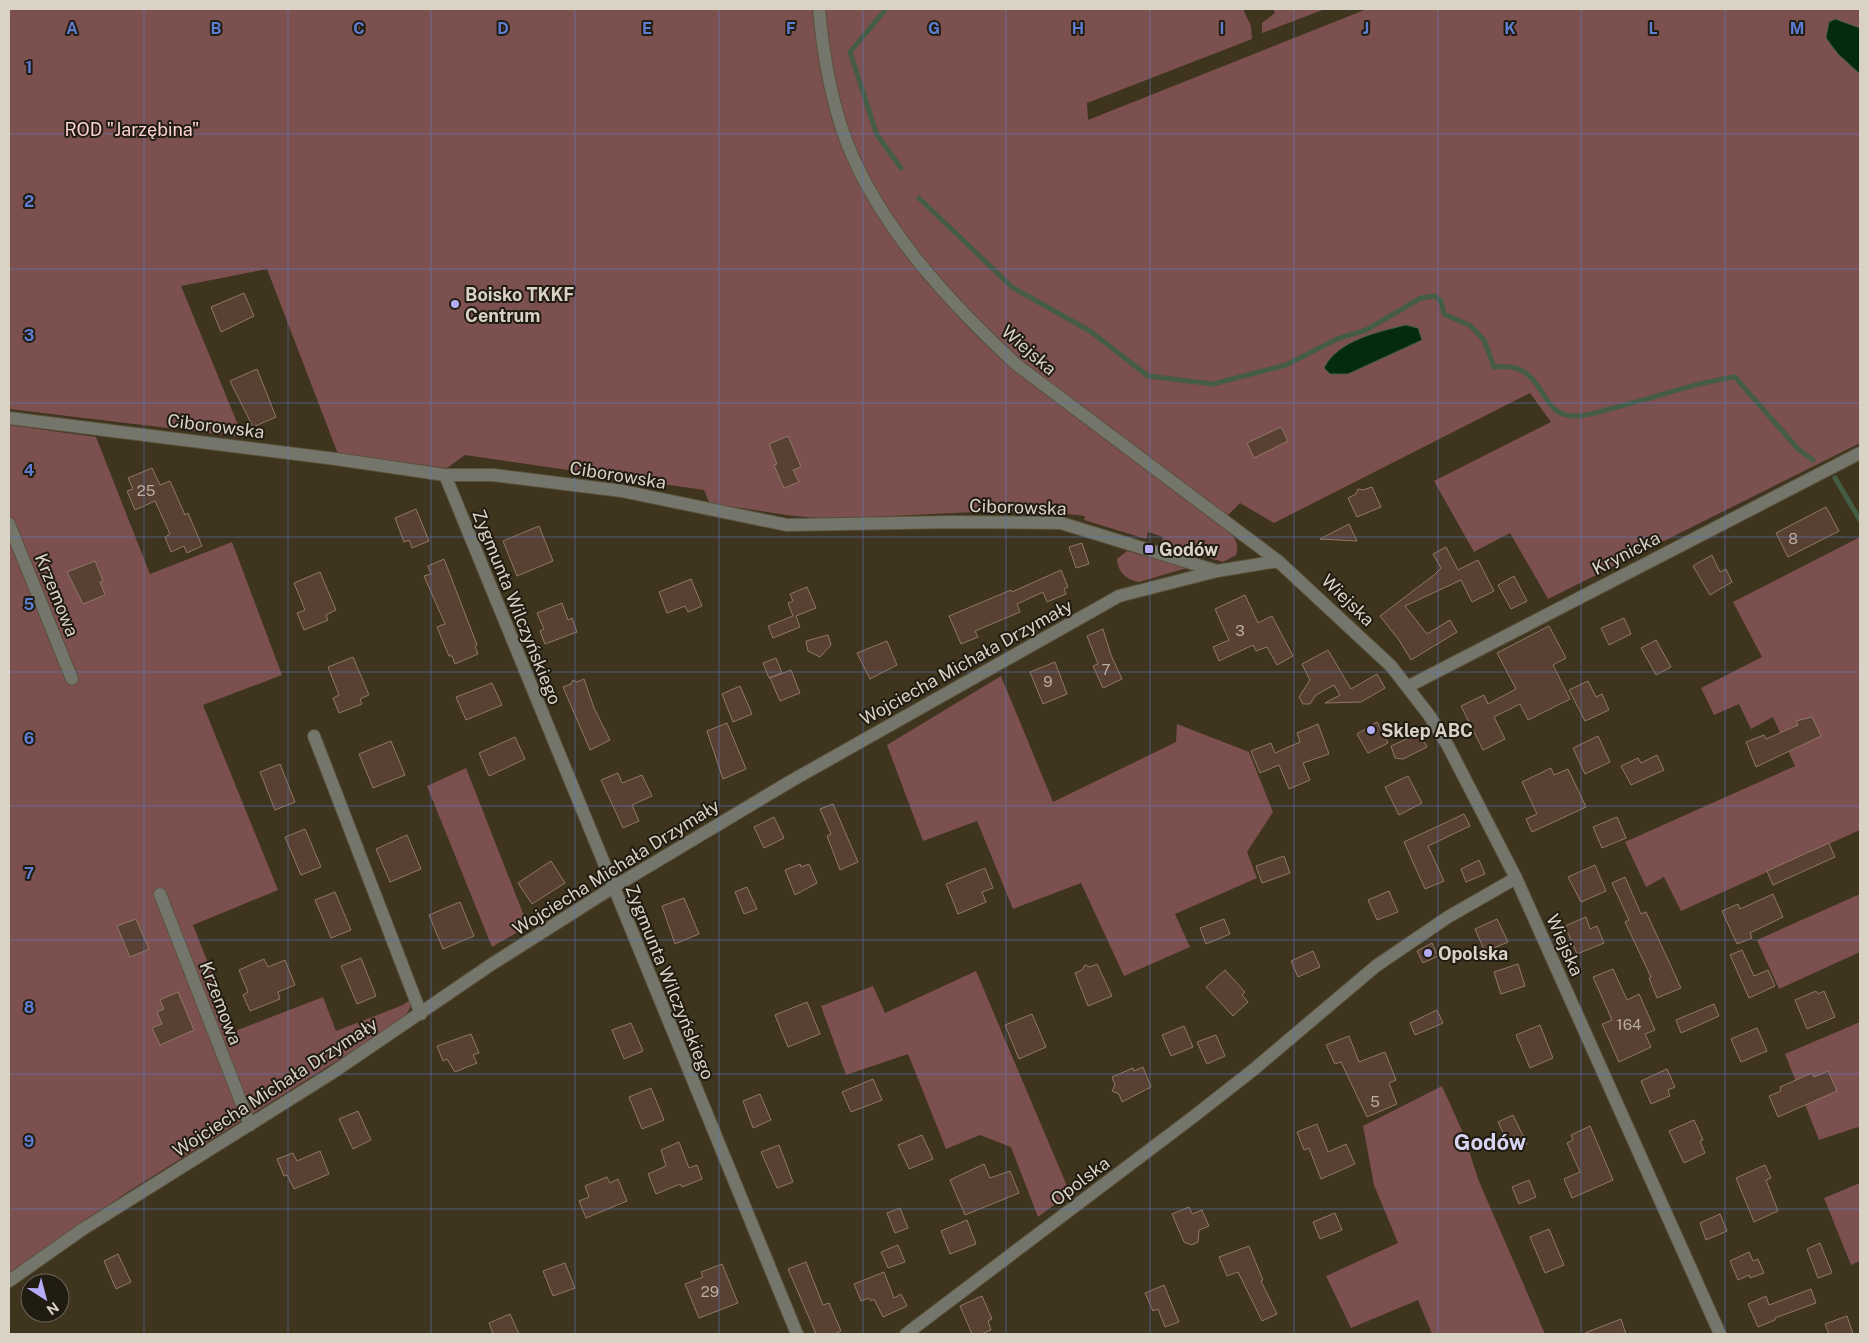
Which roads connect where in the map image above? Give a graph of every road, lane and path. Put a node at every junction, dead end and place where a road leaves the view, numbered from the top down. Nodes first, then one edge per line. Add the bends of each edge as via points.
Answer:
1 (819, 9) edge
2 (9, 418) edge
3 (1860, 453) edge
4 (445, 475) junction
5 (9, 524) edge
6 (1278, 561) junction
7 (1217, 570) junction
8 (72, 679) dead end
9 (1409, 686) junction
10 (314, 736) dead end
11 (1516, 878) junction
12 (612, 888) junction
13 (160, 894) dead end
14 (421, 1014) junction
15 (250, 1125) junction
16 (9, 1281) edge
17 (797, 1334) edge
18 (906, 1334) edge
19 (1720, 1334) edge

1 - 6 street, Wiejska via 825,57 847,142 876,199 922,264 989,340 1017,365
2 - 4 street, Ciborowska
3 - 9 street, Krynicka
4 - 7 street, Ciborowska via 492,475 622,491 787,525 1061,523
4 - 12 street, Zygmunta Wilczyńskiego
5 - 8 street, Krzemowa
6 - 7 street, Wojciecha Michała Drzymały
6 - 9 street, Wiejska via 1349,625
7 - 12 street, Wojciecha Michała Drzymały via 1119,596 791,781
9 - 11 street, Wiejska via 1448,746
10 - 14 street
11 - 18 street, Opolska via 1448,917 1376,966 1193,1117
11 - 19 street, Wiejska
12 - 14 street, Wojciecha Michała Drzymały via 492,964
12 - 17 street, Zygmunta Wilczyńskiego
13 - 15 street, Krzemowa
14 - 15 street, Wojciecha Michała Drzymały
15 - 16 street, Wojciecha Michała Drzymały via 84,1229

